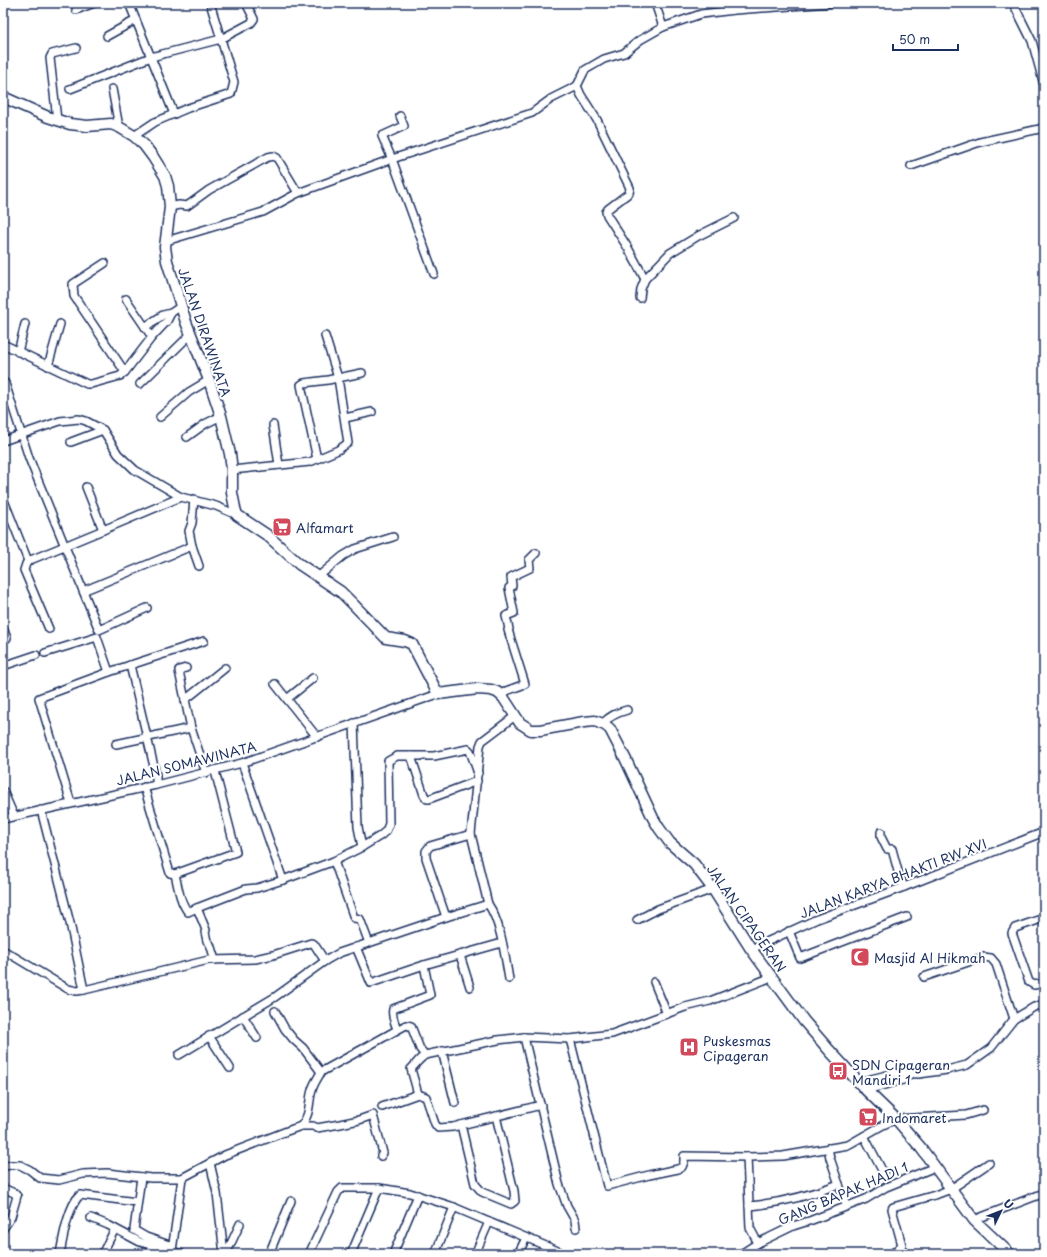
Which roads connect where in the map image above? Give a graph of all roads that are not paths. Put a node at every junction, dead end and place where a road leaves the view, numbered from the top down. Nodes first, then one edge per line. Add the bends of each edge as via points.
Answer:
1 (94, 3) edge
2 (129, 3) edge
3 (210, 3) edge
4 (246, 3) edge
5 (655, 3) edge
6 (832, 3) edge
7 (1014, 3) edge
8 (76, 10) dead end
9 (136, 20) junction
10 (663, 27) junction
11 (106, 36) dead end
12 (221, 39) junction
13 (76, 48) dead end
14 (151, 57) junction
15 (1044, 85) edge
16 (577, 86) junction
17 (70, 89) dead end
18 (112, 89) dead end
19 (3, 97) edge
20 (174, 114) junction
21 (400, 116) dead end
22 (57, 120) junction
23 (119, 127) junction
24 (1044, 128) edge
25 (134, 136) junction
26 (392, 158) junction
27 (911, 166) dead end
28 (298, 193) junction
29 (170, 207) junction
30 (734, 218) dead end
31 (166, 241) junction
32 (105, 262) dead end
33 (434, 274) dead end
34 (645, 279) junction
35 (640, 298) dead end
36 (126, 299) dead end
37 (181, 306) junction
38 (171, 313) junction
39 (25, 324) dead end
40 (60, 324) dead end
41 (145, 327) junction
42 (191, 334) junction
43 (325, 336) dead end
44 (152, 337) junction
45 (3, 344) edge
46 (18, 352) junction
47 (48, 366) junction
48 (125, 372) junction
49 (362, 374) dead end
50 (338, 378) junction
51 (209, 380) junction
52 (5, 383) dead end
53 (140, 384) dead end
54 (372, 412) dead end
55 (221, 416) junction
56 (160, 417) dead end
57 (346, 418) junction
58 (272, 425) dead end
59 (103, 430) junction
60 (20, 434) junction
61 (187, 437) dead end
62 (3, 441) edge
63 (71, 442) dead end
64 (318, 459) junction
65 (279, 465) junction
66 (232, 470) junction
67 (86, 487) dead end
68 (181, 497) junction
69 (3, 498) edge
70 (194, 499) junction
71 (237, 515) junction
72 (103, 530) junction
73 (393, 537) dead end
74 (64, 546) junction
75 (192, 546) junction
76 (536, 553) dead end
77 (28, 560) junction
78 (199, 566) dead end
79 (318, 576) junction
80 (83, 590) junction
81 (147, 608) dead end
82 (3, 628) edge
83 (50, 629) dead end
84 (7, 638) dead end
85 (204, 641) dead end
86 (45, 653) dead end
87 (36, 654) dead end
88 (130, 665) junction
89 (3, 666) edge
90 (186, 668) dead end
91 (225, 668) dead end
92 (110, 672) junction
93 (313, 678) dead end
94 (275, 684) dead end
95 (438, 694) junction
96 (503, 697) junction
97 (287, 699) junction
98 (185, 700) junction
99 (627, 710) dead end
100 (515, 716) junction
101 (354, 723) junction
102 (603, 723) junction
103 (191, 728) junction
104 (147, 737) junction
105 (317, 737) junction
106 (116, 744) dead end
107 (411, 756) junction
108 (242, 763) junction
109 (215, 770) junction
110 (206, 773) junction
111 (478, 777) junction
112 (156, 785) junction
113 (144, 787) junction
114 (3, 791) edge
115 (71, 802) junction
116 (41, 810) junction
117 (14, 816) junction
118 (3, 818) edge
119 (881, 832) dead end
120 (1044, 832) edge
121 (471, 834) junction
122 (362, 847) junction
123 (334, 861) junction
124 (174, 874) junction
125 (283, 880) junction
126 (904, 887) junction
127 (713, 889) junction
128 (488, 904) junction
129 (197, 908) junction
130 (446, 917) junction
131 (907, 917) dead end
132 (1044, 918) edge
133 (637, 920) dead end
134 (789, 931) junction
135 (369, 943) junction
136 (502, 943) junction
137 (356, 947) junction
138 (751, 949) junction
139 (3, 950) edge
140 (460, 954) junction
141 (215, 960) junction
142 (325, 961) junction
143 (424, 965) junction
144 (772, 976) junction
145 (924, 977) dead end
146 (509, 979) dead end
147 (654, 982) dead end
148 (1044, 982) edge
149 (470, 987) dead end
150 (84, 990) junction
151 (1044, 1004) edge
152 (275, 1011) dead end
153 (667, 1014) junction
154 (243, 1016) junction
155 (1014, 1019) junction
156 (397, 1029) junction
157 (209, 1036) junction
158 (524, 1037) junction
159 (257, 1038) dead end
160 (570, 1039) junction
161 (442, 1051) junction
162 (179, 1055) dead end
163 (425, 1055) junction
164 (230, 1068) dead end
165 (321, 1072) junction
166 (909, 1075) junction
167 (859, 1082) junction
168 (866, 1090) junction
169 (418, 1094) junction
170 (455, 1103) dead end
171 (541, 1105) junction
172 (382, 1107) dead end
173 (983, 1110) dead end
174 (496, 1116) junction
175 (896, 1119) junction
176 (461, 1125) junction
177 (301, 1126) junction
178 (864, 1136) junction
179 (828, 1148) junction
180 (381, 1156) dead end
181 (747, 1157) junction
182 (210, 1163) junction
183 (988, 1163) dead end
184 (3, 1167) edge
185 (935, 1168) junction
186 (884, 1174) dead end
187 (141, 1177) junction
188 (182, 1178) junction
189 (839, 1184) junction
190 (3, 1188) edge
191 (379, 1188) junction
192 (950, 1189) junction
193 (1044, 1193) edge
194 (418, 1195) junction
195 (291, 1201) dead end
196 (137, 1202) junction
197 (845, 1202) dead end
198 (749, 1206) junction
199 (454, 1207) junction
200 (91, 1218) dead end
201 (974, 1220) junction
202 (489, 1222) junction
203 (240, 1224) dead end
204 (115, 1228) junction
205 (576, 1228) dead end
206 (3, 1229) edge
207 (526, 1238) junction
208 (755, 1238) junction
209 (172, 1249) junction
210 (563, 1252) edge
211 (60, 1254) edge
212 (102, 1254) edge
213 (182, 1254) edge
214 (225, 1254) edge
215 (269, 1254) edge
216 (309, 1254) edge
217 (351, 1254) edge
218 (394, 1254) edge
219 (435, 1254) edge
220 (475, 1254) edge
221 (518, 1254) edge
222 (741, 1254) edge
223 (892, 1254) edge
224 (1010, 1254) edge

1 - 8 street
2 - 9 street
3 - 12 street
4 - 12 street via 254,19
5 - 10 street
6 - 10 street via 701,14
7 - 15 street via 1032,41
9 - 11 street
9 - 14 street
10 - 16 street via 624,53 604,59 585,70
12 - 14 street
12 - 20 street via 234,82 231,94
13 - 22 street via 52,54 50,58
14 - 17 street
14 - 20 street
16 - 26 street via 532,113
16 - 34 street via 597,120 630,188 629,193 606,212
18 - 23 street
19 - 22 street, JALAN DIRAWINATA
20 - 25 street via 155,122
21 - 26 street via 404,126 382,136
22 - 23 street, JALAN DIRAWINATA via 87,126 111,124
23 - 25 street, JALAN DIRAWINATA
24 - 27 street via 980,142
25 - 29 street, JALAN DIRAWINATA via 153,156 165,176
26 - 28 street
26 - 33 street
28 - 29 street via 277,158 273,156 209,190 187,206
28 - 31 street via 263,212
29 - 31 street, JALAN DIRAWINATA
30 - 34 street via 670,253
31 - 37 street, JALAN DIRAWINATA via 167,261
32 - 48 street via 73,284 73,292
34 - 35 street
36 - 41 street
37 - 38 street
37 - 42 street, JALAN DIRAWINATA
38 - 41 street via 163,315
38 - 44 street
39 - 46 street
40 - 47 street
41 - 44 street
42 - 51 street, JALAN DIRAWINATA
42 - 53 street
43 - 50 street
44 - 48 street
45 - 46 street
46 - 47 street
47 - 48 street via 87,384 120,376
49 - 50 street
50 - 57 street
50 - 64 street via 301,385
51 - 55 street, JALAN DIRAWINATA
51 - 56 street via 189,392
52 - 60 street
54 - 57 street
55 - 61 street
55 - 66 street, JALAN DIRAWINATA
57 - 64 street via 348,443
58 - 65 street
59 - 60 street via 79,419 60,421
59 - 63 street
59 - 68 street via 124,460 135,470
60 - 62 street
60 - 74 street
64 - 65 street
65 - 66 street
66 - 71 street, JALAN DIRAWINATA via 233,498
67 - 72 street
68 - 70 street
68 - 72 street
69 - 77 street
70 - 71 street
70 - 75 street via 193,519 189,530
71 - 79 street via 267,535 299,564
72 - 74 street
73 - 79 street via 355,549
74 - 77 street
74 - 80 street
75 - 78 street
75 - 80 street
76 - 96 street via 529,560 530,568 511,577 512,586 509,588 514,613 506,616 525,684 506,691
77 - 83 street via 24,570
79 - 95 street via 341,592 386,638 412,644
80 - 81 street via 99,630
82 - 84 street
85 - 88 street
86 - 92 street via 97,637
87 - 89 street
88 - 92 street
88 - 104 street
90 - 98 street via 179,670
91 - 98 street
92 - 115 street via 40,698
93 - 97 street
94 - 97 street
95 - 96 street via 485,689 497,692
95 - 101 street, JALAN SOMAWINATA
96 - 100 street
97 - 105 street
98 - 103 street
99 - 102 street via 610,716
100 - 102 street via 531,730 584,722
100 - 111 street via 482,740
101 - 105 street, JALAN SOMAWINATA
101 - 122 street via 358,826
102 - 127 street, JALAN CIPAGERAN via 610,729 659,828 694,864
103 - 104 street
103 - 110 street
104 - 106 street
104 - 112 street
105 - 108 street, JALAN SOMAWINATA
107 - 111 street via 434,756 468,749
107 - 111 street via 427,799
107 - 122 street via 397,756 388,761 389,824 380,836
108 - 109 street, JALAN SOMAWINATA
108 - 125 street
109 - 110 street, JALAN SOMAWINATA
109 - 124 street via 236,852
110 - 112 street, JALAN SOMAWINATA
111 - 121 street
112 - 113 street, JALAN SOMAWINATA
113 - 115 street, JALAN SOMAWINATA
113 - 124 street via 170,873
114 - 117 street
115 - 116 street, JALAN SOMAWINATA
116 - 117 street, JALAN SOMAWINATA
116 - 150 street
117 - 118 street, JALAN SOMAWINATA
119 - 126 street via 887,849 892,849
120 - 126 street, JALAN KARYA BHAKTI RW XVI
121 - 128 street
121 - 130 street via 430,846 426,851 426,858
122 - 123 street
123 - 125 street
123 - 135 street via 354,918 360,919
124 - 129 street via 187,911
125 - 129 street
126 - 134 street, JALAN KARYA BHAKTI RW XVI
127 - 133 street via 658,909
127 - 138 street, JALAN CIPAGERAN
128 - 130 street
128 - 136 street via 493,912
129 - 141 street
130 - 135 street
131 - 134 street via 800,958
132 - 148 street via 1015,928 1012,933 1029,982 1034,986
134 - 138 street, JALAN KARYA BHAKTI RW XVI
135 - 137 street
136 - 140 street
136 - 146 street
137 - 142 street
137 - 143 street via 371,983
138 - 144 street, JALAN CIPAGERAN
139 - 150 street via 68,989
140 - 143 street
140 - 149 street
141 - 142 street via 255,959 311,943
141 - 150 street
142 - 154 street via 275,997
143 - 156 street via 430,995 393,1009
144 - 153 street via 710,1001
144 - 167 street, JALAN CIPAGERAN via 804,1021
145 - 155 street via 983,957 992,958
147 - 153 street
151 - 155 street
152 - 165 street via 285,1029 307,1052
153 - 160 street via 612,1034
154 - 157 street
154 - 159 street
155 - 166 street via 991,1048 967,1065
156 - 163 street via 406,1025 411,1026
156 - 165 street
157 - 162 street
157 - 164 street
158 - 160 street
158 - 161 street
158 - 171 street
160 - 181 street via 607,1186 678,1169 682,1167 684,1156
161 - 163 street
161 - 170 street
163 - 169 street via 411,1070
165 - 177 street via 312,1090 307,1119
166 - 167 street via 895,1073
166 - 168 street via 902,1080
167 - 168 street, JALAN CIPAGERAN
168 - 175 street, JALAN CIPAGERAN
169 - 172 street
169 - 176 street via 426,1097 438,1128
171 - 174 street
171 - 205 street via 559,1184
173 - 175 street via 966,1115
174 - 176 street
174 - 176 street via 514,1191 515,1201 511,1204 482,1192 475,1184
175 - 178 street
175 - 185 street, JALAN CIPAGERAN
177 - 180 street via 317,1128 373,1115 383,1153
177 - 182 street via 256,1142
178 - 179 street via 848,1145
178 - 186 street
179 - 181 street via 783,1156
179 - 189 street
181 - 198 street
182 - 188 street
182 - 214 street via 217,1193
183 - 192 street
184 - 187 street via 20,1165 40,1178 59,1180 83,1174 107,1173
185 - 192 street, JALAN CIPAGERAN
185 - 208 street, GANG BAPAK HADI 1 via 886,1187 866,1199
187 - 188 street
187 - 196 street
188 - 209 street
189 - 197 street
189 - 198 street via 794,1199
190 - 206 street via 17,1196 11,1217
191 - 194 street
191 - 216 street via 342,1188
191 - 217 street
192 - 201 street, JALAN CIPAGERAN
192 - 223 street via 935,1196 893,1207 902,1246
193 - 201 street
194 - 199 street
194 - 218 street
195 - 215 street
196 - 209 street via 134,1230
196 - 211 street via 80,1195 69,1215
198 - 208 street via 750,1228
199 - 202 street
199 - 219 street
200 - 204 street
201 - 224 street, JALAN CIPAGERAN
202 - 207 street
202 - 220 street
203 - 214 street
204 - 209 street via 140,1242
204 - 212 street
207 - 210 street
207 - 221 street
208 - 222 street, GANG BAPAK HADI 1
209 - 213 street

